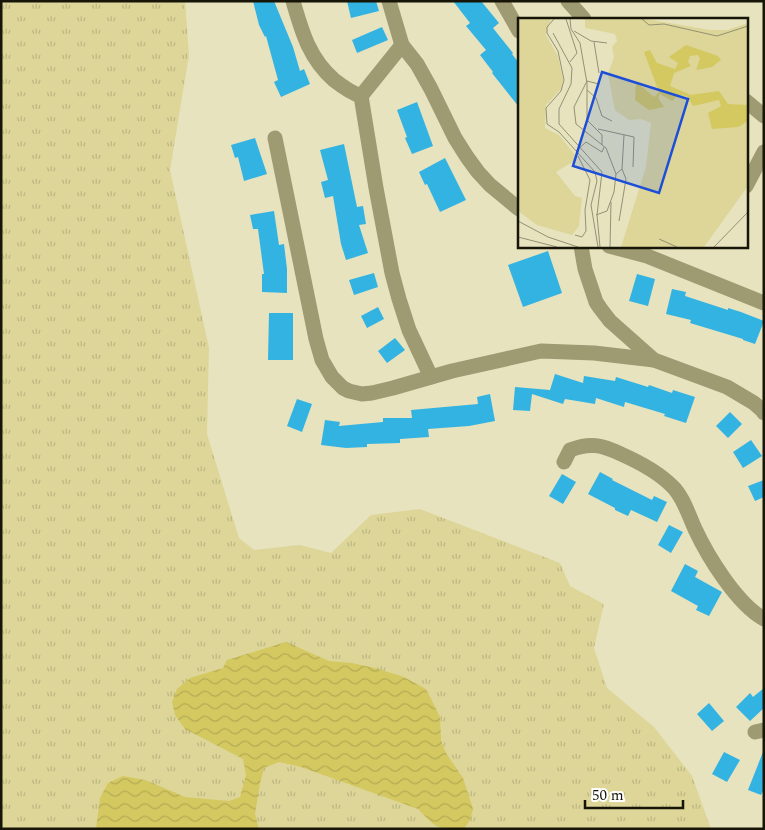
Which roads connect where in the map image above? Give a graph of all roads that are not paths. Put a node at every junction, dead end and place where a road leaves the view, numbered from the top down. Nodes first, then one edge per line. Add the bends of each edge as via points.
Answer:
1 (293, 1) edge
2 (389, 1) edge
3 (502, 1) edge
4 (568, 1) edge
5 (583, 18) edge
6 (518, 29) edge
7 (402, 45) junction
8 (361, 96) junction
9 (748, 103) edge
10 (764, 116) edge
11 (274, 138) dead end
12 (758, 160) edge
13 (748, 182) edge
14 (518, 208) edge
15 (581, 248) edge
16 (616, 248) edge
17 (764, 303) edge
18 (654, 360) junction
19 (431, 377) junction
20 (764, 413) edge
21 (564, 462) dead end
22 (764, 619) edge

1 - 8 street via 302,32 319,65 342,86
2 - 7 street
3 - 6 street
4 - 5 street
7 - 8 street
7 - 14 street via 417,64 455,138 478,172
8 - 19 street via 392,273 409,330
9 - 10 street
11 - 19 street via 316,338 322,360 332,377 343,388 362,394
12 - 13 street
15 - 18 street via 585,269 600,308
16 - 17 street via 646,256
18 - 19 street via 541,351
18 - 20 street via 733,390
21 - 22 street via 570,450 582,445 595,445 637,461 661,477 682,501 704,548 728,583 746,605

